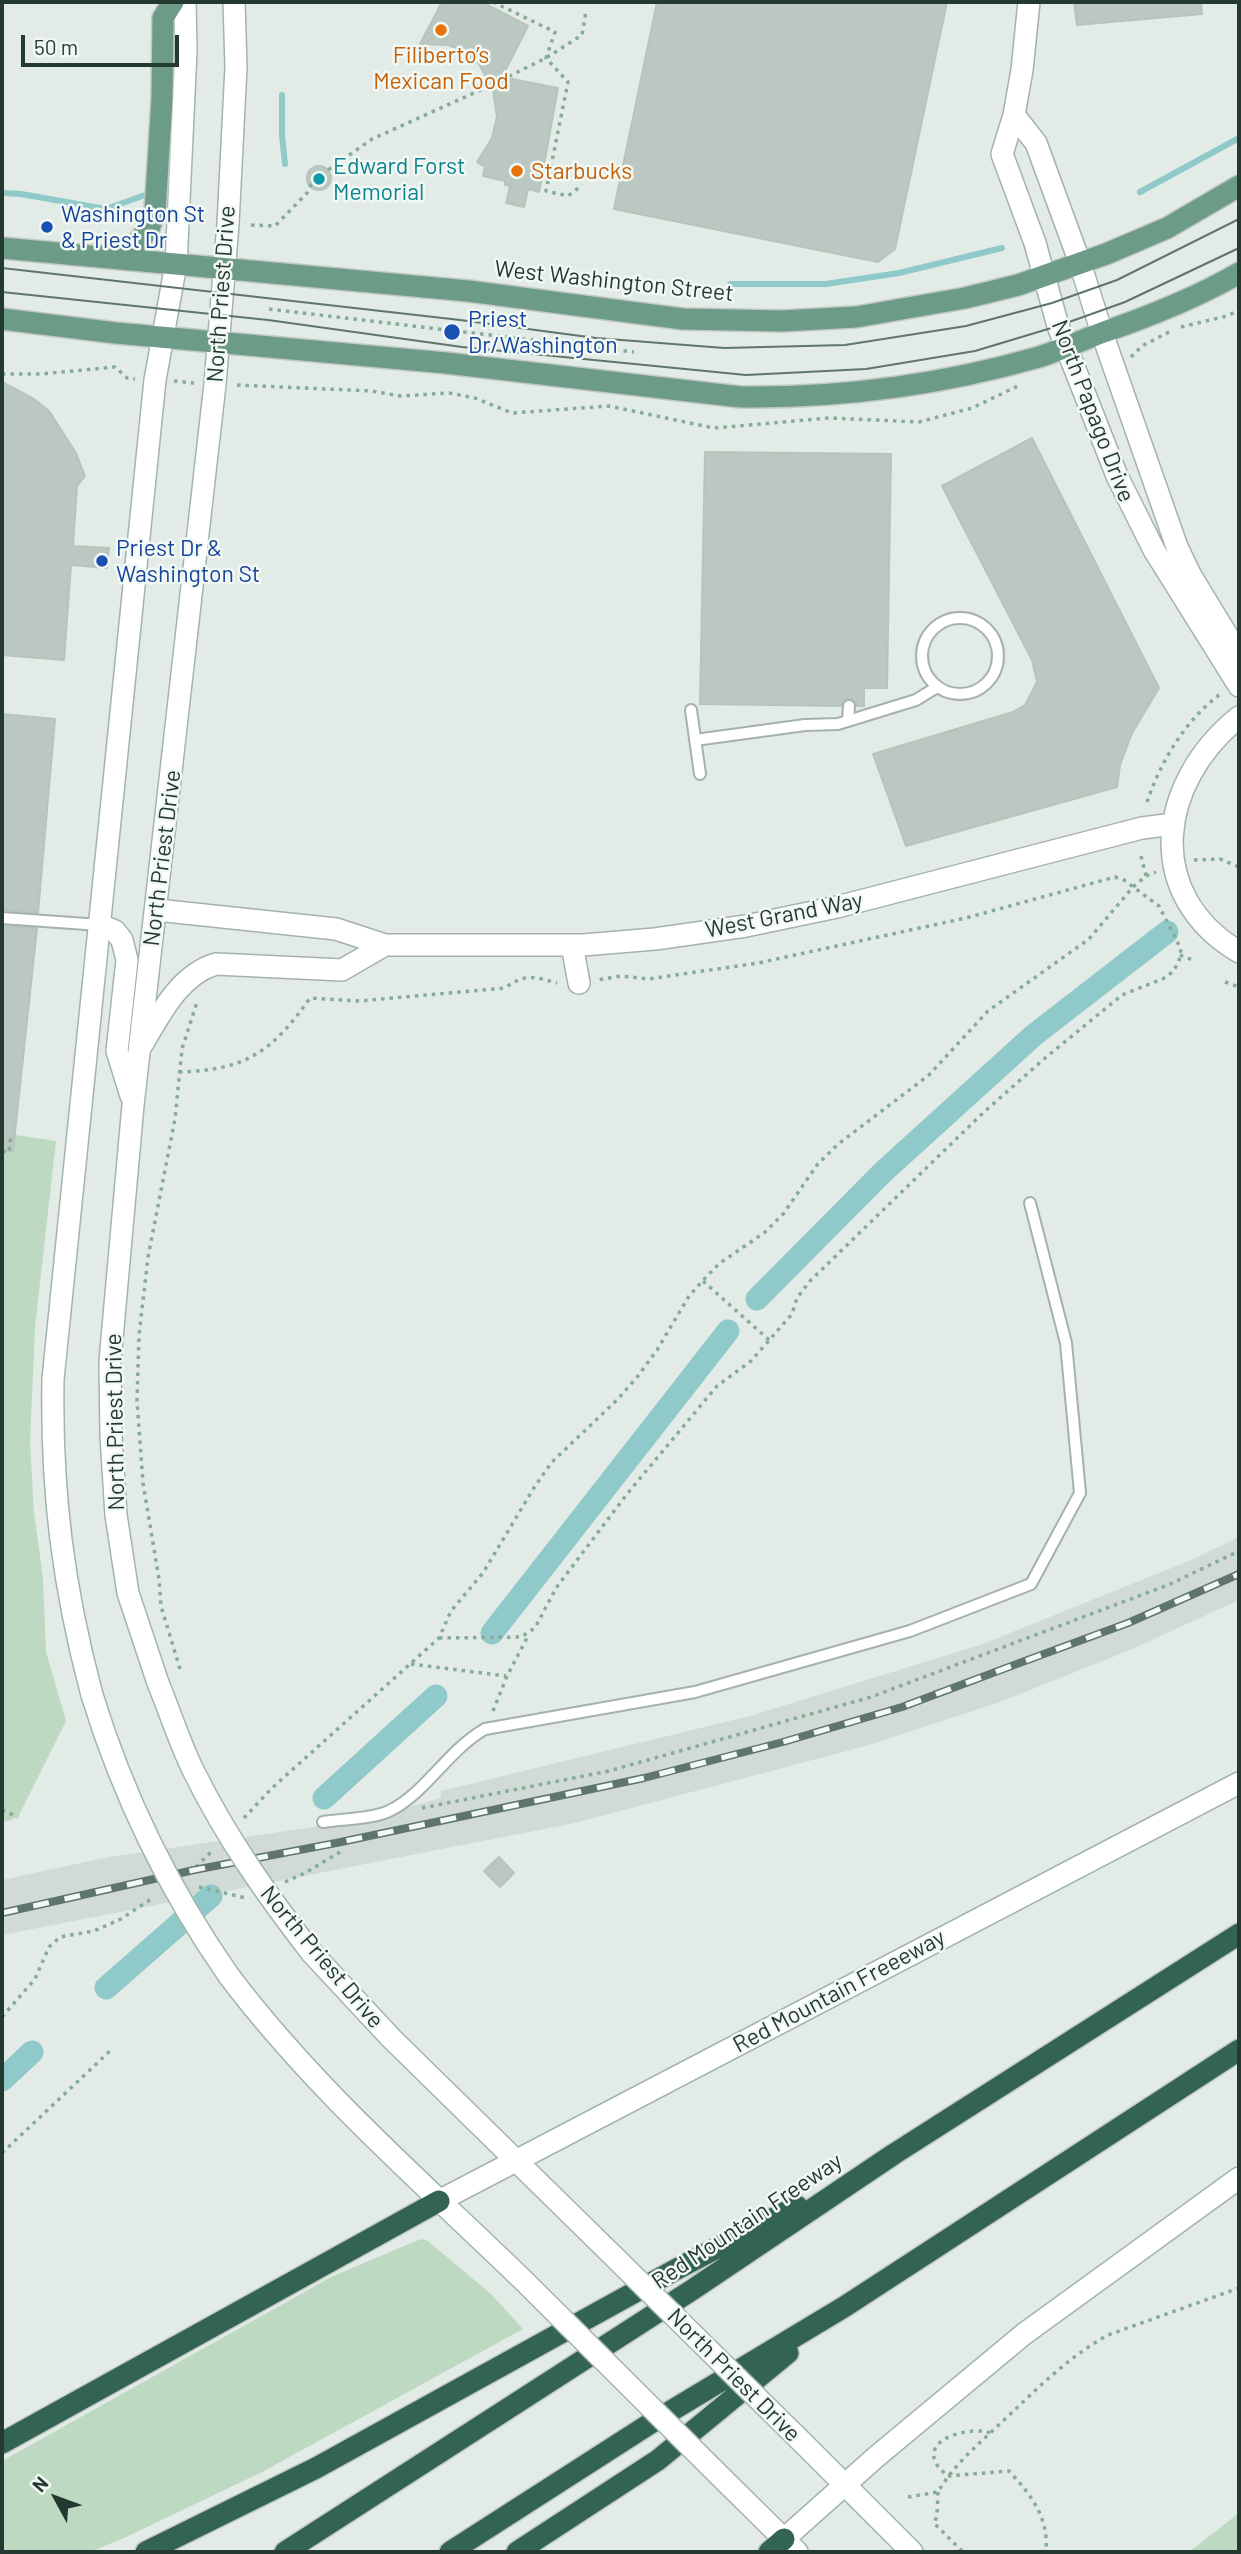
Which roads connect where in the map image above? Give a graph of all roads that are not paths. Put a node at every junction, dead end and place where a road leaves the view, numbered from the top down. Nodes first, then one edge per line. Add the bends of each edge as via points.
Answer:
1 (173, 2) edge
2 (185, 2) edge
3 (234, 2) edge
4 (1029, 2) edge
5 (1014, 115) junction
6 (1239, 186) edge
7 (2, 248) edge
8 (100, 257) junction
9 (1080, 262) junction
10 (176, 264) junction
11 (225, 267) junction
12 (1239, 273) edge
13 (1044, 276) junction
14 (2, 319) edge
15 (1102, 333) junction
16 (162, 336) junction
17 (218, 341) junction
18 (1067, 347) junction
19 (1239, 655) edge
20 (937, 687) junction
21 (1233, 688) edge
22 (849, 706) dead end
23 (691, 710) dead end
24 (1239, 717) edge
25 (848, 720) junction
26 (695, 740) junction
27 (700, 774) dead end
28 (1174, 824) junction
29 (157, 910) junction
30 (2, 918) edge
31 (100, 925) junction
32 (385, 945) junction
33 (572, 945) junction
34 (1239, 951) edge
35 (579, 983) road end
36 (140, 1048) junction
37 (133, 1105) junction
38 (1030, 1203) dead end
39 (1239, 1783) edge
40 (323, 1822) dead end
41 (1239, 1934) edge
42 (1239, 2050) edge
43 (894, 2154) junction
44 (516, 2160) junction
45 (1239, 2178) edge
46 (439, 2201) junction
47 (844, 2307) junction
48 (2, 2443) edge
49 (844, 2485) junction
50 (784, 2548) edge
51 (146, 2552) edge
52 (285, 2552) edge
53 (450, 2552) edge
54 (517, 2552) edge
55 (912, 2552) edge

1 - 8 main road via 163,18 155,211 149,229 135,244
2 - 10 main road, North Priest Drive
3 - 11 main road, North Priest Drive via 236,67
4 - 5 main road, North Papago Drive
5 - 9 main road, North Papago Drive via 1036,143
5 - 13 main road, North Papago Drive via 1002,154
6 - 9 main road, West Washington Street via 1167,228
7 - 8 main road, West Washington Street
8 - 10 main road, West Washington Street
9 - 13 main road, West Washington Street
9 - 15 main road, North Papago Drive
10 - 11 main road, West Washington Street
10 - 16 main road, North Priest Drive
11 - 13 main road, West Washington Street via 468,291 683,319 782,321 856,317 951,300
11 - 17 main road, North Priest Drive
12 - 15 main road via 1207,291
13 - 18 main road, North Papago Drive
14 - 16 main road
15 - 18 main road
15 - 19 main road, North Papago Drive via 1177,547
16 - 17 main road
16 - 31 main road, North Priest Drive
17 - 18 main road via 741,397 857,393 940,382
17 - 29 main road, North Priest Drive
18 - 21 main road, North Papago Drive via 1133,513
20 - 20 lane via 962,695 986,685 998,663 995,639 987,629 965,618 942,623 932,631 925,641 923,666
20 - 25 lane via 916,700
22 - 25 lane
23 - 26 lane
24 - 28 main road via 1199,761
25 - 26 lane
26 - 27 lane
28 - 33 main road, West Grand Way via 1142,828 746,926
28 - 34 main road via 1176,878 1194,913 1212,933
29 - 32 main road, West Grand Way via 336,929
29 - 36 main road, North Priest Drive
30 - 31 lane
31 - 37 main road via 122,940 127,960 117,1051
31 - 46 main road, North Priest Drive, bridge via 52,1415 64,1573 92,1695 138,1820 229,1976 306,2070
32 - 33 main road, West Grand Way
32 - 36 main road via 342,970 216,964 201,968 165,1007
33 - 35 main road
36 - 37 main road, North Priest Drive
37 - 44 main road, North Priest Drive, bridge via 110,1361 111,1436 128,1593 158,1683 193,1771 265,1892 311,1952 391,2038
38 - 40 lane via 1066,1343 1080,1493 1031,1584 911,1631 695,1692 485,1730 387,1812
39 - 44 main road, Red Mountain Freeeway
41 - 43 highway, Red Mountain Freeway
42 - 47 highway
43 - 51 highway via 316,2468
43 - 52 highway, Red Mountain Freeway
44 - 46 main road, Red Mountain Freeeway
44 - 49 main road, North Priest Drive, bridge
45 - 49 main road via 1024,2334
46 - 48 highway
46 - 50 main road, North Priest Drive, bridge via 730,2486
47 - 53 highway
47 - 54 highway via 658,2460
49 - 50 main road
49 - 55 main road, North Priest Drive

